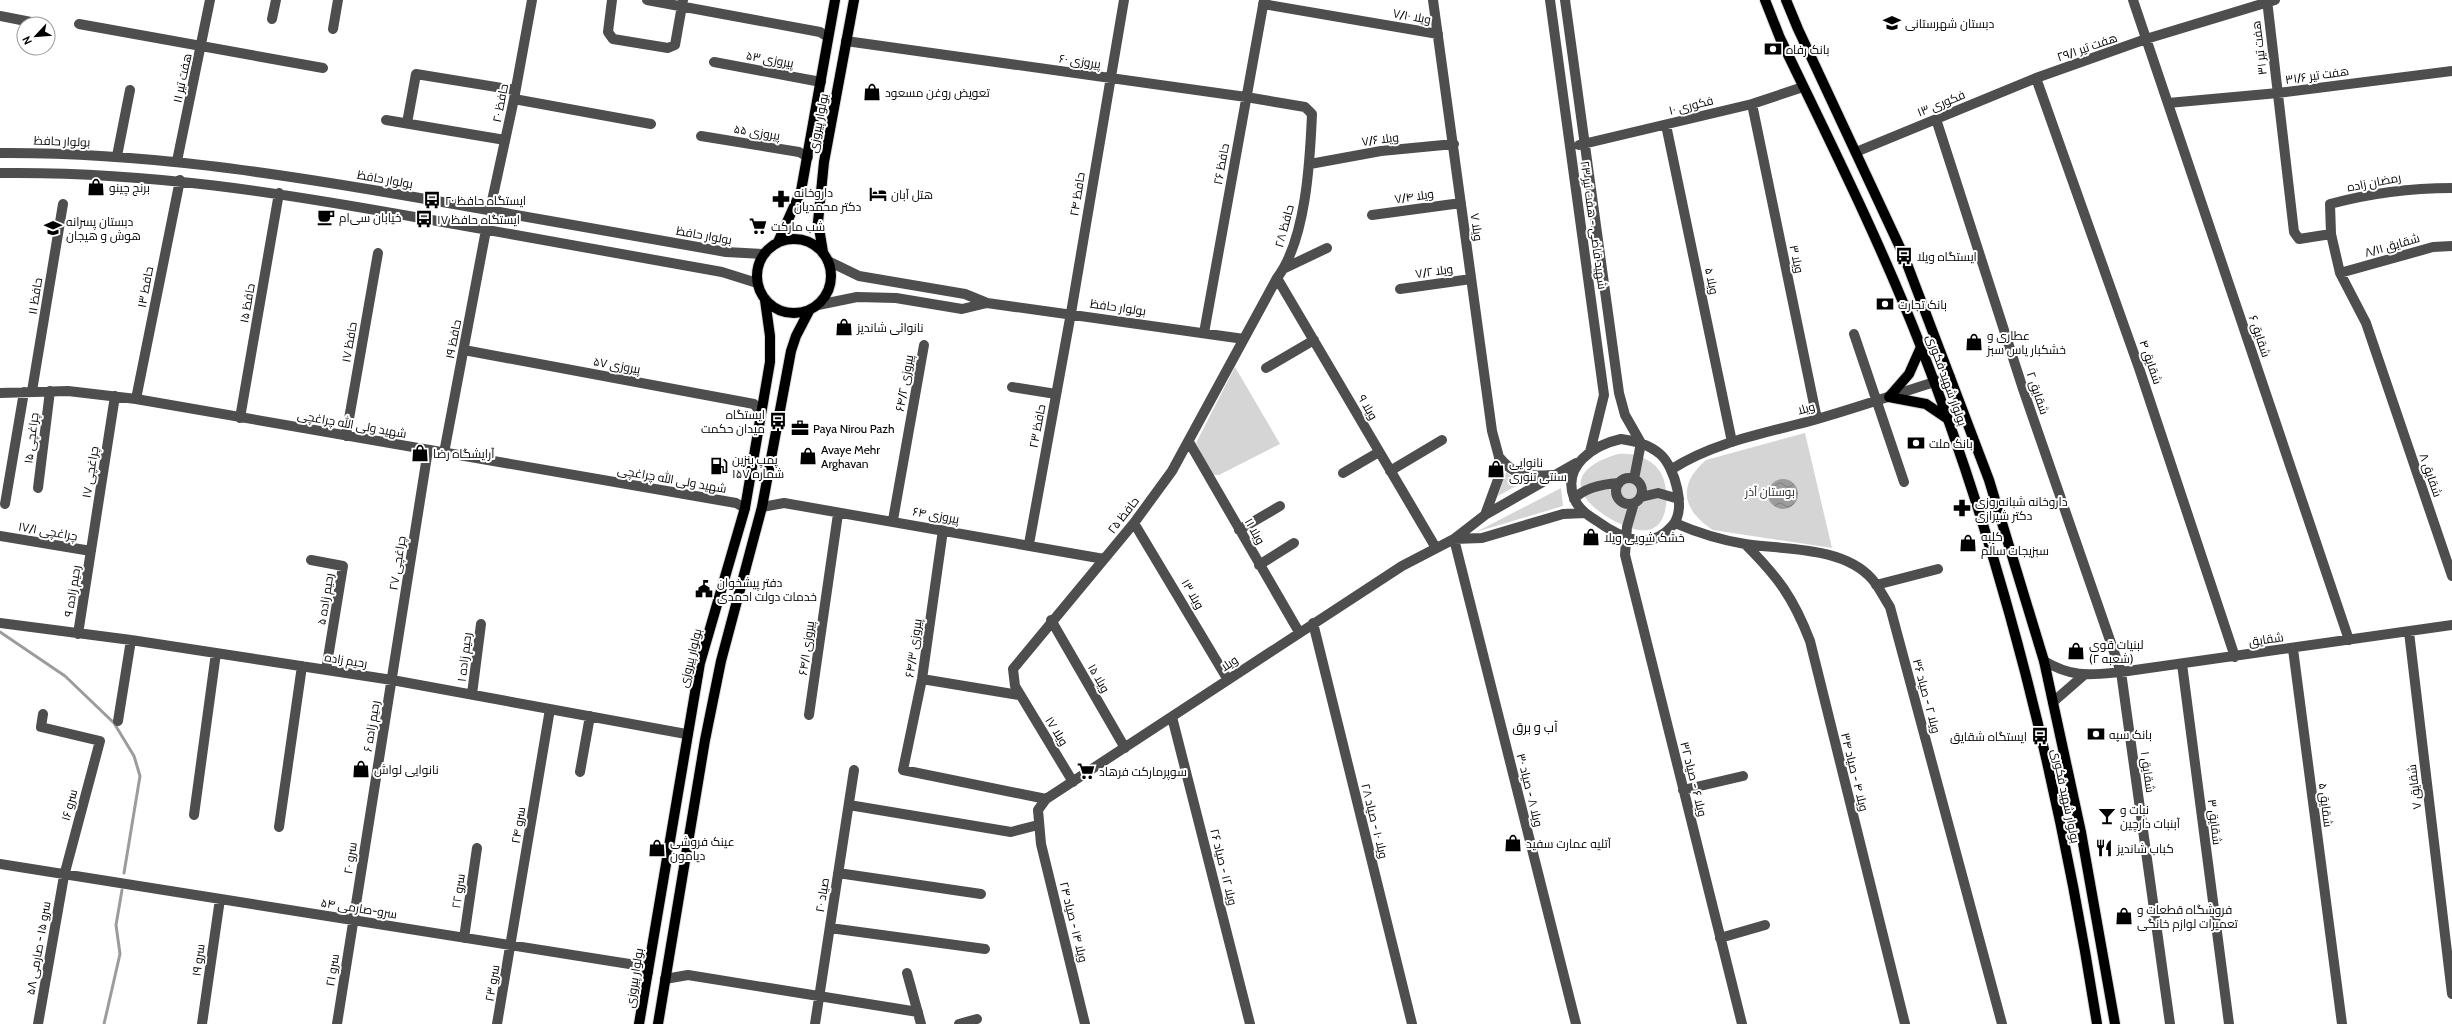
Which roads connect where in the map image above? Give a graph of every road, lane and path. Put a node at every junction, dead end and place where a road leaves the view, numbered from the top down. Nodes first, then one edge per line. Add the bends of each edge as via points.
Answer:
1 (210, 0) edge
2 (276, 0) edge
3 (338, 0) edge
4 (532, 0) edge
5 (612, 0) edge
6 (647, 0) edge
7 (835, 0) edge
8 (854, 0) edge
9 (1124, 0) edge
10 (1433, 0) edge
11 (1550, 0) edge
12 (1565, 0) edge
13 (1764, 0) edge
14 (1786, 0) edge
15 (2133, 0) edge
16 (2270, 1) edge
17 (1263, 2) edge
18 (682, 3) edge
19 (0, 16) edge
20 (16, 19) edge
21 (272, 19) dead end
22 (79, 24) dead end
23 (333, 29) dead end
24 (1438, 34) junction
25 (828, 37) junction
26 (2146, 39) junction
27 (846, 41) junction
28 (202, 45) junction
29 (714, 62) dead end
30 (323, 68) dead end
31 (2452, 71) edge
32 (1109, 78) junction
33 (2036, 78) junction
34 (821, 82) junction
35 (1803, 87) junction
36 (130, 90) dead end
37 (2278, 93) junction
38 (515, 95) junction
39 (1246, 97) junction
40 (2168, 103) junction
41 (1752, 104) junction
42 (1309, 109) joint
43 (1936, 119) junction
44 (386, 120) dead end
45 (407, 123) junction
46 (651, 124) dead end
47 (1666, 125) junction
48 (700, 136) dead end
49 (505, 140) junction
50 (1454, 144) junction
51 (1584, 144) junction
52 (1570, 147) junction
53 (1856, 152) junction
54 (0, 153) edge
55 (117, 156) junction
56 (808, 157) junction
57 (177, 161) junction
58 (1310, 164) junction
59 (0, 173) edge
60 (180, 180) junction
61 (2452, 188) edge
62 (279, 193) junction
63 (1461, 203) junction
64 (63, 204) dead end
65 (490, 210) junction
66 (1372, 215) dead end
67 (486, 230) junction
68 (2331, 234) junction
69 (778, 242) junction
70 (2452, 246) edge
71 (1327, 248) dead end
72 (378, 253) dead end
73 (763, 254) junction
74 (825, 257) junction
75 (1285, 268) junction
76 (2340, 274) junction
77 (1278, 278) junction
78 (1471, 279) junction
79 (757, 283) junction
80 (1400, 290) dead end
81 (765, 300) junction
82 (987, 303) junction
83 (814, 308) junction
84 (1071, 314) junction
85 (1204, 333) junction
86 (1854, 334) dead end
87 (1244, 339) junction
88 (1314, 340) junction
89 (924, 344) dead end
90 (1921, 348) junction
91 (464, 350) junction
92 (1266, 368) dead end
93 (1950, 377) junction
94 (1934, 382) junction
95 (1012, 387) dead end
96 (50, 391) junction
97 (28, 392) junction
98 (0, 393) edge
99 (1056, 394) junction
100 (115, 396) junction
101 (1889, 397) junction
102 (136, 399) junction
103 (1876, 401) junction
104 (761, 413) junction
105 (240, 418) junction
106 (1817, 419) junction
107 (1948, 419) junction
108 (346, 436) junction
109 (1442, 440) dead end
110 (1189, 442) junction
111 (1732, 442) junction
112 (1641, 443) junction
113 (428, 450) junction
114 (1379, 452) junction
115 (1590, 452) junction
116 (444, 453) junction
117 (1499, 457) junction
118 (1576, 464) junction
119 (1672, 469) junction
120 (1390, 471) junction
121 (1343, 473) dead end
122 (1557, 474) junction
123 (1634, 479) junction
124 (1904, 482) dead end
125 (1619, 484) junction
126 (38, 488) dead end
127 (1574, 499) junction
128 (1679, 499) junction
129 (1637, 500) junction
130 (5, 504) dead end
131 (1280, 506) dead end
132 (762, 507) junction
133 (745, 508) junction
134 (1585, 513) junction
135 (838, 514) junction
136 (1485, 515) junction
137 (893, 520) junction
138 (1134, 523) junction
139 (1675, 523) junction
140 (943, 530) junction
141 (1239, 530) junction
142 (0, 536) edge
143 (1454, 539) junction
144 (1627, 539) junction
145 (1029, 544) junction
146 (1294, 544) dead end
147 (1745, 544) junction
148 (1436, 548) junction
149 (91, 551) junction
150 (1104, 558) junction
151 (311, 560) dead end
152 (1260, 565) junction
153 (1938, 569) dead end
154 (2452, 576) edge
155 (1876, 586) junction
156 (1051, 620) junction
157 (0, 623) edge
158 (481, 624) dead end
159 (1313, 624) junction
160 (2452, 626) edge
161 (1299, 632) junction
162 (2409, 632) junction
163 (78, 634) junction
164 (131, 640) junction
165 (2349, 640) junction
166 (2293, 648) junction
167 (216, 653) junction
168 (2234, 657) junction
169 (2044, 661) junction
170 (2182, 664) junction
171 (302, 666) junction
172 (326, 670) junction
173 (2121, 672) junction
174 (2084, 675) junction
175 (922, 679) junction
176 (392, 680) junction
177 (1228, 680) junction
178 (472, 694) junction
179 (1019, 695) junction
180 (2053, 702) junction
181 (550, 708) junction
182 (43, 714) dead end
183 (809, 715) dead end
184 (590, 716) junction
185 (1172, 717) junction
186 (118, 720) dead end
187 (686, 734) junction
188 (1125, 748) junction
189 (854, 770) dead end
190 (580, 772) dead end
191 (1744, 776) dead end
192 (1073, 782) junction
193 (1684, 790) junction
194 (1046, 799) junction
195 (372, 800) joint
196 (849, 805) junction
197 (194, 815) dead end
198 (1038, 825) junction
199 (279, 827) dead end
200 (478, 848) dead end
201 (0, 864) edge
202 (838, 873) junction
203 (64, 876) junction
204 (981, 894) dead end
205 (220, 899) junction
206 (353, 920) junction
207 (1765, 925) dead end
208 (830, 928) junction
209 (464, 938) junction
210 (1720, 938) junction
211 (512, 946) junction
212 (985, 949) dead end
213 (648, 972) junction
214 (907, 973) dead end
215 (665, 979) junction
216 (2452, 994) edge
217 (819, 997) junction
218 (918, 1012) junction
219 (977, 1019) dead end
220 (38, 1024) edge
221 (202, 1024) edge
222 (337, 1024) edge
223 (498, 1024) edge
224 (640, 1024) edge
225 (658, 1024) edge
226 (815, 1024) edge
227 (921, 1024) edge
228 (959, 1024) edge
229 (1085, 1024) edge
230 (1250, 1024) edge
231 (1412, 1024) edge
232 (1576, 1024) edge
233 (1742, 1024) edge
234 (1905, 1024) edge
235 (2002, 1024) edge
236 (2097, 1024) edge
237 (2115, 1024) edge
238 (2170, 1024) edge
239 (2229, 1024) edge
240 (2342, 1024) edge

1 - 28 street, هفت تیر ۱۱
2 - 21 street
3 - 23 street
4 - 38 street, حافظ ۲۰
5 - 18 street via 610,36 613,39 668,48 675,45
6 - 18 street
7 - 25 main road, بولوار پیروزی
8 - 27 main road, بولوار پیروزی
9 - 32 street, حافظ ۲۴
10 - 24 street, ویلا ۷
11 - 52 street, شهید قاضی - هفت تیر ۲۳
12 - 51 street, شهید قاضی - هفت تیر ۲۳
13 - 35 main road, بولوار شهید فکوری
14 - 53 main road, بولوار شهید فکوری
15 - 26 street, شقایق ۶
16 - 26 street, هفت تیر ۲۹/۱
16 - 37 street, هفت تیر ۳۱
17 - 24 street, ویلا ۷/۱۰
17 - 39 street, حافظ ۲۶
18 - 25 street via 820,32
19 - 20 street
22 - 28 street
24 - 50 street, ویلا ۷
25 - 34 main road, بولوار پیروزی
26 - 33 street, هفت تیر ۲۹/۱
26 - 40 street, شقایق ۶
27 - 32 street, پیروزی ۶۰
27 - 74 main road, بولوار پیروزی via 824,162 818,222
28 - 30 street
28 - 57 street, هفت تیر ۱۱
29 - 34 street, پیروزی ۵۳
31 - 37 street, هفت تیر ۳۱/۶
32 - 39 street, پیروزی ۶۰
32 - 84 street, حافظ ۲۴
33 - 43 street, فکوری ۱۳
33 - 168 street, شقایق ۴ via 2139,368
34 - 56 main road, بولوار پیروزی
35 - 41 street, فکوری ۱۰
35 - 90 main road, بولوار شهید فکوری via 1887,265
36 - 55 street
37 - 40 street, هفت تیر ۳۱/۶
37 - 68 street, هفت تیر ۳۱ via 2294,232 2299,239
38 - 45 street via 416,74
38 - 46 street
38 - 49 street, حافظ ۲۰
39 - 42 street, پیروزی ۶۰
39 - 85 street, حافظ ۲۶
40 - 165 street, شقایق ۶
41 - 47 street, فکوری ۱۰
41 - 106 street, ویلا ۳
42 - 58 street, حافظ ۲۸ via 1312,114
43 - 53 street, فکوری ۱۳
43 - 173 street, شقایق ۲ via 2022,389
44 - 45 street
45 - 49 street
47 - 51 street, فکوری ۱۰
47 - 111 street, ویلا ۵
48 - 56 street, پیروزی ۵۵ via 799,152
49 - 65 street, حافظ ۲۰
50 - 58 street, ویلا ۷/۶ via 1381,151
50 - 63 street, ویلا ۷
51 - 52 street, فکوری ۱۰
51 - 112 street, شهید قاضی - هفت تیر ۲۳ via 1620,393 1625,415
52 - 115 street, شهید قاضی - هفت تیر ۲۳ via 1604,395
53 - 93 main road, بولوار شهید فکوری via 1904,256
54 - 55 street, بولوار حافظ
55 - 57 street, بولوار حافظ
56 - 69 main road, بولوار پیروزی via 801,191
57 - 65 street, بولوار حافظ via 279,174
58 - 75 street, حافظ ۲۸ via 1300,220
59 - 60 street via 58,172
60 - 62 street
60 - 102 street, حافط ۱۳
61 - 68 street, رمضان زاده via 2414,188 2330,204
62 - 67 street
62 - 105 street, حافظ ۱۵
63 - 66 street, ویلا ۷/۴
63 - 78 street, ویلا ۷
64 - 97 street, حافظ ۱۱
65 - 73 street, بولوار حافظ via 726,252
67 - 79 street via 722,272
67 - 91 street, حافظ ۱۹
68 - 76 street, شقایق ۸
69 - 73 main road
69 - 74 main road via 787,239 802,240 816,246
70 - 76 street, شقایق ۸/۱۱ via 2434,247
71 - 75 street
72 - 108 street, حافظ ۱۷
73 - 79 main road via 756,273
74 - 82 street via 859,276 965,294
74 - 83 main road via 831,280 824,298
75 - 77 street, حافظ ۲۸
76 - 154 street, شقایق ۸ via 2366,323
77 - 87 street, حافظ ۲۸
77 - 88 street, ویلا ۹
78 - 80 street, ویلا ۷/۲
78 - 117 street, ویلا ۷ via 1492,431
79 - 81 main road
81 - 83 main road via 781,312 790,314
81 - 104 main road, بولوار پیروزی via 770,336 770,362
82 - 83 street via 962,309 896,298 857,298
82 - 84 street, بولوار حافظ
83 - 132 main road via 796,336 791,351
84 - 85 street, بولوار حافظ
84 - 99 street, حافظ ۲۳
85 - 87 street, بولوار حافظ
86 - 103 street
87 - 110 street, حافظ ۲۵
88 - 92 street
88 - 114 street, ویلا ۹
89 - 137 street, پیروزی ۶۴/۲
90 - 94 main road, بولوار شهید فکوری
90 - 101 main road via 1909,374
91 - 104 street, پیروزی ۵۷ via 754,404
91 - 116 street, حافظ ۱۹
93 - 94 street, ویلا
93 - 169 main road, بولوار شهید فکوری via 1988,480
94 - 101 street, ویلا
94 - 107 main road, بولوار شهید فکوری
95 - 99 street
96 - 97 street, شهید ولی الله چراغچی
96 - 100 street, شهید ولی الله چراغچی
96 - 126 street, چراغچی ۱۵
97 - 98 street, شهید ولی الله چراغچی
97 - 130 street, حافظ ۱۱
99 - 145 street, حافظ ۲۳
100 - 102 street, شهید ولی الله چراغچی
100 - 149 street, چراغچی ۱۷
101 - 103 street, ویلا
101 - 107 main road via 1926,404
102 - 105 street, شهید ولی الله چراغچی
103 - 106 street, ویلا
103 - 124 street
104 - 133 main road, بولوار پیروزی
105 - 108 street, شهید ولی الله چراغچی
106 - 111 street, ویلا
107 - 236 main road, بولوار شهید فکوری via 2003,588 2024,663 2062,835
108 - 113 street, شهید ولی الله چراغچی
109 - 120 street
110 - 138 street, حافظ ۲۵ via 1172,471
110 - 141 street, ویلا ۱۱
111 - 119 street, ویلا via 1693,456
112 - 115 street, ویلا via 1621,439 1605,442
112 - 119 street via 1660,454
112 - 123 street
113 - 116 street, شهید ولی الله چراغچی
113 - 176 street, چراغچی ۲۷
114 - 120 street, ویلا ۹
114 - 121 street
115 - 118 street, ویلا
116 - 133 street, شهید ولی الله چراغچی via 736,503
117 - 122 street via 1515,472 1527,476
117 - 136 street, ویلا ۷ via 1500,474
118 - 122 street, ویلا
118 - 127 street via 1571,482
119 - 128 street
120 - 148 street, ویلا ۹
122 - 136 street, ویلا
123 - 125 street via 1625,479
123 - 129 street via 1640,484
125 - 127 street via 1609,484 1580,492
125 - 129 street via 1619,498 1626,503
127 - 134 street
128 - 129 street via 1658,493
128 - 139 street
129 - 144 street, ویلا ۶ - صیاد ۳۲ via 1627,527
131 - 141 street
132 - 135 street, پیروزی ۶۴ via 784,503
132 - 215 main road via 719,668
133 - 187 main road, بولوار پیروزی via 701,658
134 - 143 street, ویلا via 1564,514 1482,538
134 - 144 street
135 - 137 street, پیروزی ۶۴
135 - 183 street, پیروزی ۶۴/۱
136 - 143 street, ویلا
137 - 140 street, پیروزی ۶۴
138 - 150 street, حافظ ۲۵
138 - 177 street, ویلا ۱۳
139 - 144 street via 1666,534 1652,540
139 - 147 street, ویلا ۲ - صیاد ۳۶ via 1703,535
140 - 145 street, پیروزی ۶۴
140 - 175 street, پیروزی ۶۴/۳
141 - 152 street, ویلا ۱۱
142 - 149 street, چراغچی ۱۷/۱
143 - 148 street, ویلا
143 - 232 street, ویلا ۸ - صیاد ۳۰
144 - 193 street, ویلا ۶ - صیاد ۳۲ via 1625,555
145 - 150 street, پیروزی ۶۴
146 - 152 street
147 - 155 street, ویلا ۲ - صیاد ۳۶ via 1828,554 1850,563 1872,578
147 - 234 street, ویلا ۴ - صیاد ۳۴ via 1774,573 1787,591 1798,610 1810,641
148 - 159 street, ویلا via 1402,566
149 - 163 street, رحیم زاده ۹
150 - 156 street, حافظ ۲۵
151 - 172 street, رحیم زاده ۵ via 344,566
152 - 161 street, ویلا ۱۱
153 - 155 street
155 - 235 street, ویلا ۲ - صیاد ۳۶ via 1890,607
156 - 179 street, حافظ ۲۵ via 1013,669 1014,686
156 - 188 street, ویلا ۱۵
157 - 163 street, رحیم زاده
158 - 178 street, رحیم زاده ۱
159 - 161 street, ویلا
159 - 231 street, ویلا ۱۰ - صیاد ۲۸
160 - 162 street, شقایق
161 - 177 street, ویلا
162 - 165 street, شقایق
162 - 216 street, شقایق ۷
163 - 164 street, رحیم زاده
164 - 167 street, رحیم زاده
164 - 186 street
165 - 166 street, شقایق
166 - 168 street, شقایق
166 - 240 street, شقایق ۵
167 - 171 street, رحیم زاده
167 - 197 street
168 - 170 street, شقایق
169 - 174 street, شقایق via 2061,671
169 - 180 main road, بولوار شهید فکوری
170 - 173 street, شقایق
170 - 239 street, شقایق ۳
171 - 172 street, رحیم زاده
171 - 199 street
172 - 176 street, رحیم زاده
173 - 174 street, شقایق
173 - 238 street, شقایق ۱
174 - 180 street
175 - 179 street
175 - 194 street, پیروزی ۶۴/۳ via 903,770
176 - 178 street, رحیم زاده
176 - 195 street, رحیم زاده ۶
177 - 185 street, ویلا
178 - 181 street, رحیم زاده
179 - 192 street, ویلا ۱۷
180 - 237 main road, بولوار شهید فکوری via 2083,839
181 - 184 street, رحیم زاده
181 - 211 street, سرو ۲۴
182 - 203 street, سرو ۱۶ via 41,727 100,741
184 - 187 street, رحیم زاده
184 - 190 street
185 - 188 street, ویلا
185 - 230 street, ویلا ۱۲ - صیاد ۲۶
187 - 213 main road, بولوار پیروزی
188 - 192 street, ویلا
189 - 196 street, صیاد ۲۰
191 - 193 street
192 - 194 street, ویلا
193 - 210 street, ویلا ۶ - صیاد ۳۲
194 - 198 street via 1038,810
195 - 206 street, سرو ۲۰
196 - 198 street via 1011,832
196 - 202 street, صیاد ۲۰
198 - 229 street, ویلا ۱۴ - صیاد ۲۴
200 - 209 street, سرو ۲۲
201 - 203 street, سرو-صارمی ۵۴
202 - 204 street
202 - 208 street, صیاد ۲۰
203 - 205 street, سرو-صارمی ۵۴
203 - 220 street, سرو ۱۵ - صارمی ۵۸
205 - 206 street, سرو-صارمی ۵۴
205 - 221 street, سرو ۱۹
206 - 209 street, سرو-صارمی ۵۴
206 - 222 street, سرو ۲۱
207 - 210 street
208 - 212 street
208 - 217 street, صیاد ۲۰
209 - 211 street, سرو-صارمی ۵۴
210 - 233 street, ویلا ۶ - صیاد ۳۲
211 - 213 street, سرو-صارمی ۵۴ via 642,966
211 - 223 street, سرو ۲۳
213 - 224 main road, بولوار پیروزی
214 - 218 street
215 - 217 street via 688,975
215 - 225 main road
217 - 218 street
217 - 226 street, صیاد ۲۰
218 - 227 street
219 - 228 street

